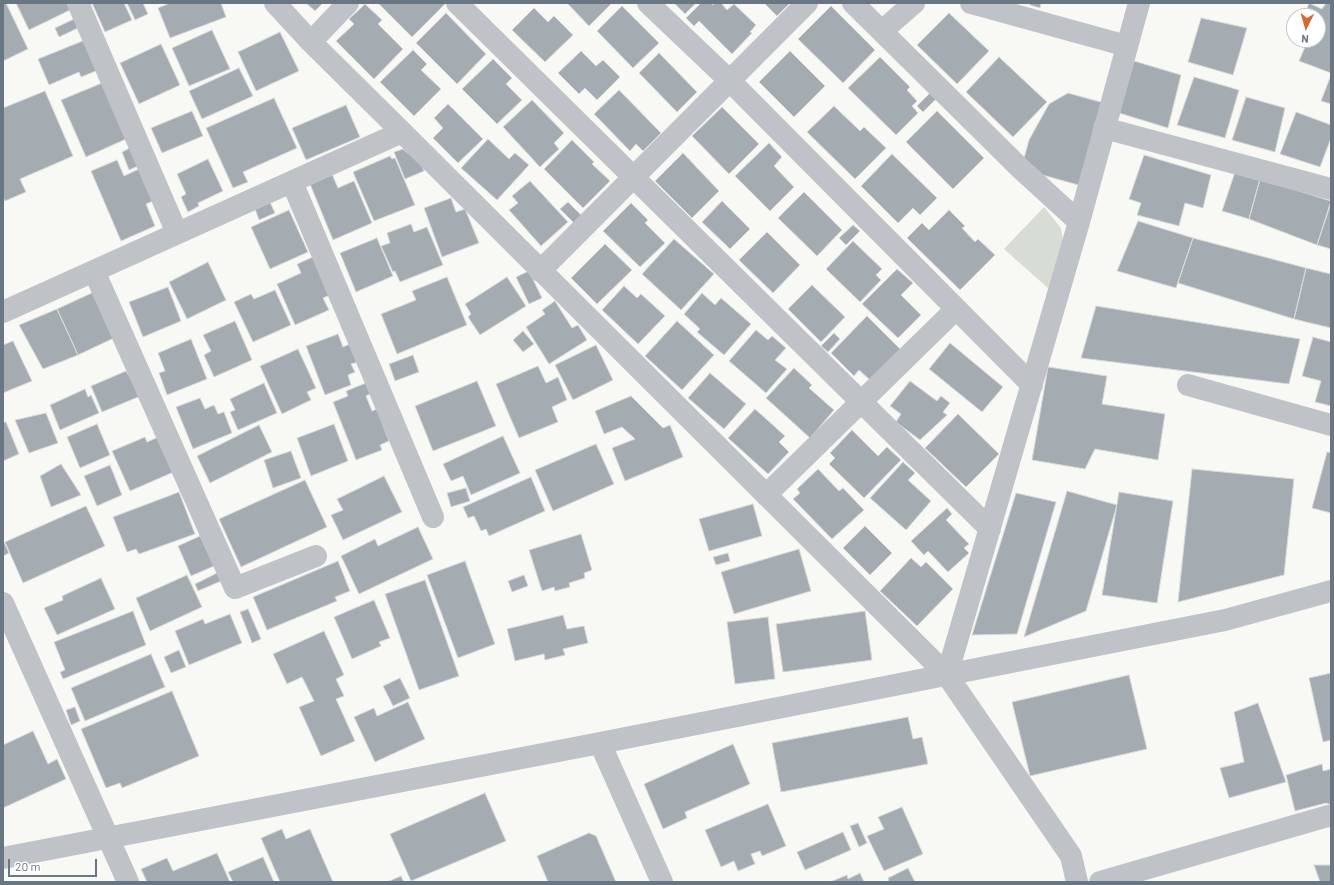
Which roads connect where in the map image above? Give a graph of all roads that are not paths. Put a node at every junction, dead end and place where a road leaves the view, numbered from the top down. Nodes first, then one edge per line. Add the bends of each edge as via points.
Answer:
1 (78, 3) edge
2 (275, 3) edge
3 (348, 3) edge
4 (457, 3) edge
5 (648, 3) edge
6 (807, 3) edge
7 (853, 3) edge
8 (914, 3) edge
9 (971, 3) edge
10 (1138, 3) edge
11 (882, 31) junction
12 (311, 42) junction
13 (1127, 46) junction
14 (730, 81) junction
15 (1104, 128) junction
16 (402, 132) junction
17 (633, 178) junction
18 (292, 182) junction
19 (1331, 189) edge
20 (1079, 222) junction
21 (178, 233) junction
22 (94, 271) junction
23 (540, 271) junction
24 (956, 309) junction
25 (3, 312) edge
26 (1032, 385) junction
27 (1188, 385) dead end
28 (860, 401) junction
29 (1331, 425) edge
30 (766, 495) junction
31 (433, 517) dead end
32 (990, 529) junction
33 (316, 556) dead end
34 (1331, 591) edge
35 (3, 603) edge
36 (947, 675) junction
37 (600, 743) junction
38 (1331, 816) edge
39 (108, 838) junction
40 (3, 858) edge
41 (128, 882) edge
42 (662, 882) edge
43 (1077, 882) edge
44 (1100, 882) edge

1 - 21 street
2 - 12 street
3 - 12 street
4 - 17 street
5 - 14 street
6 - 14 street
7 - 11 street
8 - 11 street
9 - 13 street
10 - 13 street
11 - 20 street via 1021,169
12 - 16 street
13 - 15 street
14 - 17 street
14 - 24 street
15 - 19 street
15 - 20 street
16 - 18 street
16 - 23 street
17 - 23 street
17 - 28 street
18 - 21 street
18 - 31 street
20 - 26 street
21 - 22 street
22 - 25 street
22 - 33 street via 235,588
23 - 30 street
24 - 26 street
24 - 28 street
26 - 32 street
27 - 29 street
28 - 30 street
28 - 32 street
30 - 36 street
32 - 36 street
34 - 36 street via 1225,620
35 - 39 street
36 - 37 street
36 - 43 street via 1071,856
37 - 39 street
37 - 42 street
38 - 44 street
39 - 40 street
39 - 41 street

